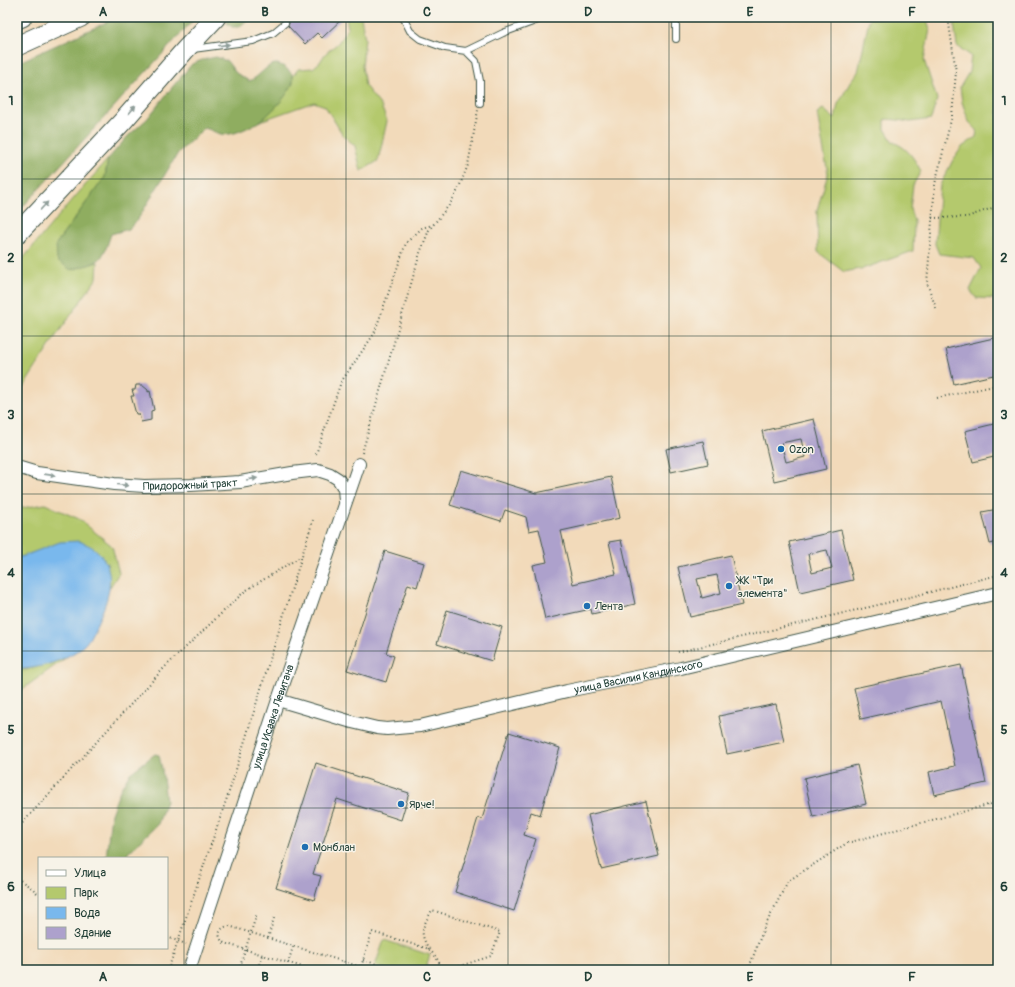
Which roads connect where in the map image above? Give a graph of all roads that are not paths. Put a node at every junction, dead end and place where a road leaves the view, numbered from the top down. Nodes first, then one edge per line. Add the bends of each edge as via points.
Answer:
1 (22, 17) edge
2 (81, 17) edge
3 (216, 17) edge
4 (404, 17) edge
5 (546, 17) edge
6 (676, 17) edge
7 (17, 19) edge
8 (285, 23) dead end
9 (676, 39) dead end
10 (17, 46) edge
11 (185, 50) junction
12 (466, 51) junction
13 (480, 102) road end
14 (17, 234) edge
15 (358, 464) road end
16 (17, 467) edge
17 (345, 501) junction
18 (998, 593) edge
19 (278, 700) junction
20 (189, 970) edge

1 - 7 main road
2 - 10 main road
3 - 11 main road
4 - 12 lane via 410,31 420,39 446,48
5 - 12 lane via 503,33
6 - 9 lane
11 -> 8 lane via 253,41 273,33
14 -> 11 main road via 123,121
12 - 13 lane via 476,61
15 - 17 street, улица Исаака Левитана
16 -> 17 street, Придорожный тракт via 37,473 144,486 240,482 318,470 338,479 344,488
17 - 19 street, улица Исаака Левитана
18 - 19 street, улица Василия Кандинского via 681,668 567,691 420,726 377,728
19 - 20 street, улица Исаака Левитана

